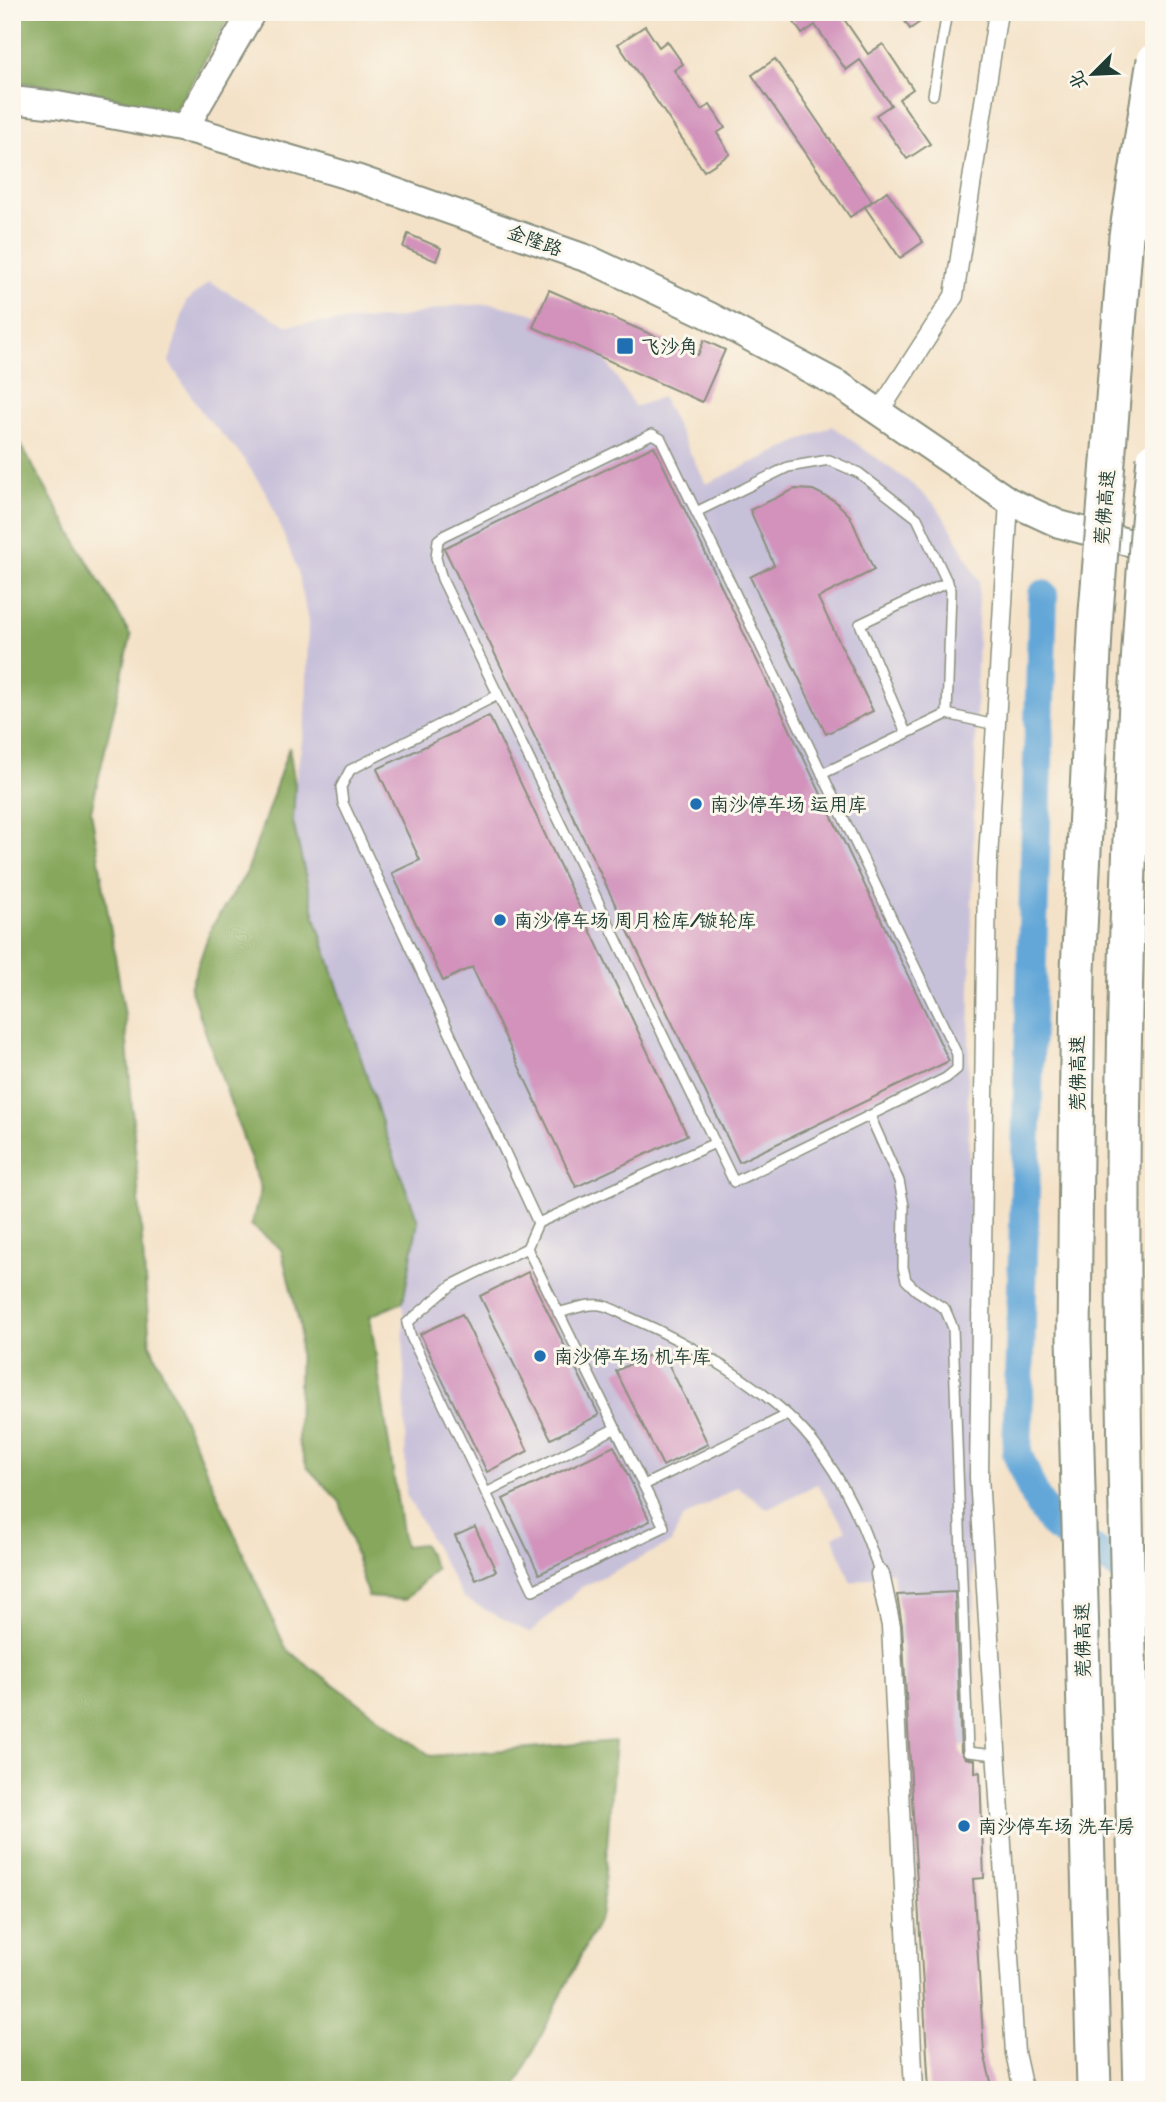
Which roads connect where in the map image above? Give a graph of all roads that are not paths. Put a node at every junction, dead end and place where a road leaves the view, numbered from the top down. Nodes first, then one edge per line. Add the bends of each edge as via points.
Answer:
1 (252, 12) edge
2 (947, 12) edge
3 (998, 12) edge
4 (1154, 60) edge
5 (933, 95) dead end
6 (12, 100) edge
7 (184, 129) junction
8 (879, 412) junction
9 (1154, 458) edge
10 (1009, 501) junction
11 (696, 512) junction
12 (1154, 549) edge
13 (948, 582) junction
14 (498, 695) junction
15 (947, 714) junction
16 (995, 725) junction
17 (906, 733) junction
18 (822, 774) junction
19 (870, 1115) junction
20 (715, 1143) junction
21 (538, 1223) junction
22 (527, 1248) junction
23 (558, 1313) junction
24 (787, 1415) junction
25 (616, 1428) junction
26 (644, 1485) junction
27 (486, 1493) junction
28 (880, 1574) joint
29 (996, 1755) junction
30 (914, 2090) edge
31 (1026, 2090) edge
32 (1094, 2090) edge
33 (1141, 2090) edge

1 - 7 main road
2 - 5 lane
3 - 8 street via 954,296
4 - 32 highway, 莞佛高速, bridge via 1125,250 1096,612 1077,970 1074,1338
6 - 7 main road, 金隆路
7 - 8 main road, 金隆路 via 359,179 591,260 708,315 841,386
8 - 10 main road, 金隆路
9 - 33 highway, bridge via 1134,720 1123,1019 1123,1315
10 - 12 main road, 金隆路 via 1059,524
10 - 16 street
11 - 13 lane via 788,467 829,460 859,473 916,518
11 - 14 lane via 661,439 652,434 438,540 436,558 442,579
11 - 18 lane
13 - 15 lane
13 - 17 lane via 860,624
14 - 20 lane
14 - 21 lane via 350,770 341,787 343,803
15 - 16 lane
15 - 17 lane
16 - 29 street via 987,876 979,1477
17 - 18 lane
18 - 19 lane via 957,1054 957,1069 946,1078
19 - 20 lane via 734,1182
19 - 29 lane via 899,1181 906,1280 944,1309 953,1328 968,1752
20 - 21 lane
21 - 22 lane
22 - 23 lane
22 - 27 lane via 452,1285 407,1323
23 - 24 lane via 598,1304 663,1331 740,1377
23 - 25 lane
24 - 26 lane
24 - 28 lane via 812,1440 850,1499
25 - 26 lane
25 - 27 lane
26 - 27 lane via 664,1527 533,1590
28 - 30 street via 891,1626
29 - 31 street via 1015,2053

